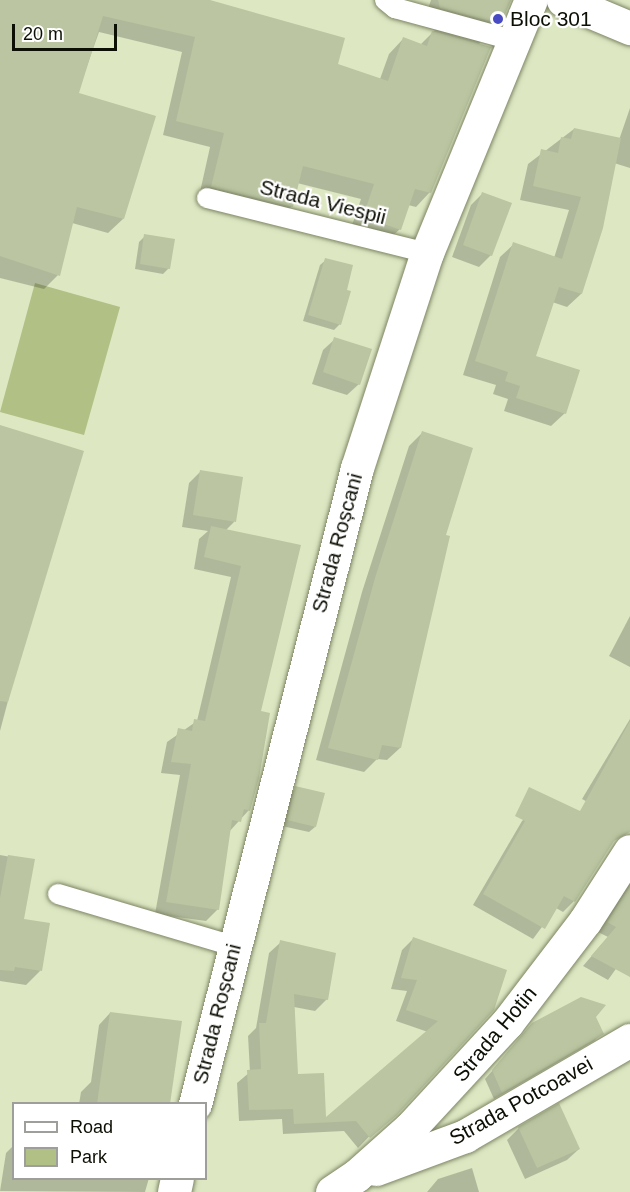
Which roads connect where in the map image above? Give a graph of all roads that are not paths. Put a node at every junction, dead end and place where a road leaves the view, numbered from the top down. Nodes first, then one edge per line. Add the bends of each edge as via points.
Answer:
1 (385, 0) edge
2 (531, 0) edge
3 (563, 0) edge
4 (630, 28) edge
5 (512, 39) junction
6 (207, 198) dead end
7 (427, 253) junction
8 (630, 852) edge
9 (58, 894) dead end
10 (233, 946) junction
11 (630, 1040) edge
12 (195, 1102) edge
13 (350, 1186) edge

1 - 5 lane via 395,8
2 - 5 street, Strada Roșcani
3 - 4 street
5 - 7 street, Strada Roșcani
6 - 7 lane, Strada Viespii
7 - 10 street, Strada Roșcani via 357,468
8 - 13 street, Strada Hotin via 585,921 507,1023 435,1104
9 - 10 lane
10 - 12 street, Strada Roșcani
11 - 13 street, Strada Potcoavei via 465,1136

